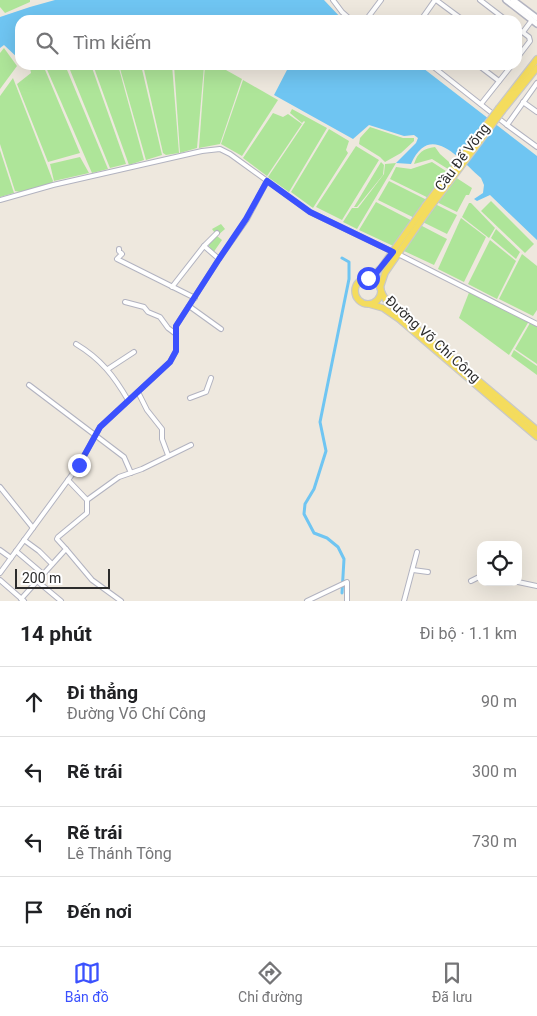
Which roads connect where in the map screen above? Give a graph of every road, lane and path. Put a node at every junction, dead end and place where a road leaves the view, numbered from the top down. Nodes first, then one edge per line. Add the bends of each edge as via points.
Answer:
1 (333, 0) edge
2 (435, 0) edge
3 (480, 0) edge
4 (506, 0) edge
5 (513, 0) edge
6 (378, 1) edge
7 (345, 15) edge
8 (369, 15) edge
9 (424, 15) edge
10 (457, 15) edge
11 (500, 15) edge
12 (535, 21) edge
13 (523, 32) joint
14 (522, 52) edge
15 (537, 59) edge
16 (537, 68) edge
17 (437, 70) edge
18 (485, 70) edge
19 (508, 70) edge
20 (499, 81) junction
21 (537, 82) edge
22 (523, 102) junction
23 (481, 104) junction
24 (501, 109) junction
25 (537, 112) edge
26 (507, 126) junction
27 (537, 147) edge
28 (267, 181) junction
29 (0, 200) edge
30 (427, 208) joint
31 (217, 233) dead end
32 (204, 246) junction
33 (120, 249) dead end
34 (395, 253) junction
35 (219, 259) junction
36 (364, 279) junction
37 (172, 287) junction
38 (380, 288) junction
39 (195, 298) junction
40 (125, 302) dead end
41 (369, 304) junction
42 (189, 306) junction
43 (537, 324) edge
44 (222, 329) dead end
45 (176, 334) junction
46 (76, 344) dead end
47 (134, 352) dead end
48 (108, 369) junction
49 (211, 378) dead end
50 (29, 386) dead end
51 (138, 392) junction
52 (190, 398) dead end
53 (128, 400) junction
54 (537, 430) edge
55 (96, 434) junction
56 (537, 436) edge
57 (191, 444) dead end
58 (168, 455) junction
59 (131, 472) junction
60 (68, 480) junction
61 (0, 487) edge
62 (87, 500) junction
63 (33, 528) junction
64 (24, 540) junction
65 (66, 549) junction
66 (0, 550) edge
67 (16, 550) junction
68 (417, 552) dead end
69 (11, 558) junction
70 (52, 564) junction
71 (413, 570) junction
72 (428, 572) dead end
73 (0, 573) edge
74 (44, 574) junction
75 (477, 578) edge
76 (0, 580) edge
77 (471, 580) dead end
78 (37, 581) junction
79 (522, 583) edge
80 (537, 586) edge
81 (22, 600) edge
82 (61, 601) edge
83 (121, 601) edge
84 (307, 601) edge
85 (347, 601) edge
86 (404, 601) edge

1 - 7 street
2 - 9 street
2 - 10 street
3 - 11 street
4 - 12 main road
5 - 12 main road
6 - 8 street
12 - 13 street
13 - 14 street via 530,39
15 - 24 main road
16 - 24 main road
17 - 23 street
18 - 20 street
19 - 20 street
20 - 23 street
21 - 22 street
22 - 25 street
22 - 26 street
23 - 26 street
24 - 30 main road, Cầu Đế Võng, bridge
26 - 27 street
28 - 29 street via 230,154 214,148
28 - 34 street via 310,212
28 - 35 street
30 - 34 main road, Đường Võ Chí Công
31 - 32 street
32 - 35 street
32 - 37 street
33 - 37 street via 118,251 122,254 117,259
34 - 36 main road, Đường Võ Chí Công via 377,272
34 - 38 main road, Đường Võ Chí Công
34 - 43 street
35 - 39 street
36 - 38 main road via 372,279
36 - 41 main road via 356,287 356,295 360,301
37 - 39 street
38 - 41 main road via 377,300
38 - 54 main road, Đường Võ Chí Công via 394,309
39 - 42 street
40 - 45 street via 144,307 160,317
41 - 56 main road, Đường Võ Chí Công via 383,308 399,320
42 - 44 street
42 - 45 street via 176,326
45 - 51 street via 176,351 170,362
46 - 48 street
47 - 48 street
48 - 53 street
49 - 52 street via 206,392
50 - 55 street
51 - 53 street
51 - 58 street via 162,429
53 - 55 street
55 - 59 street via 124,456
55 - 60 street
57 - 58 street
58 - 59 street
59 - 62 street
60 - 62 street
60 - 63 street
61 - 63 street
62 - 65 street via 87,513 57,539
63 - 64 street
64 - 67 street
64 - 70 street
65 - 70 street
65 - 83 street via 92,580
66 - 69 street
67 - 69 street
67 - 74 street
68 - 71 street
69 - 73 street
70 - 74 street
71 - 72 street
71 - 86 street
74 - 78 street
75 - 77 street
76 - 81 street
78 - 81 street
78 - 82 street
79 - 80 street
84 - 85 street via 347,582

